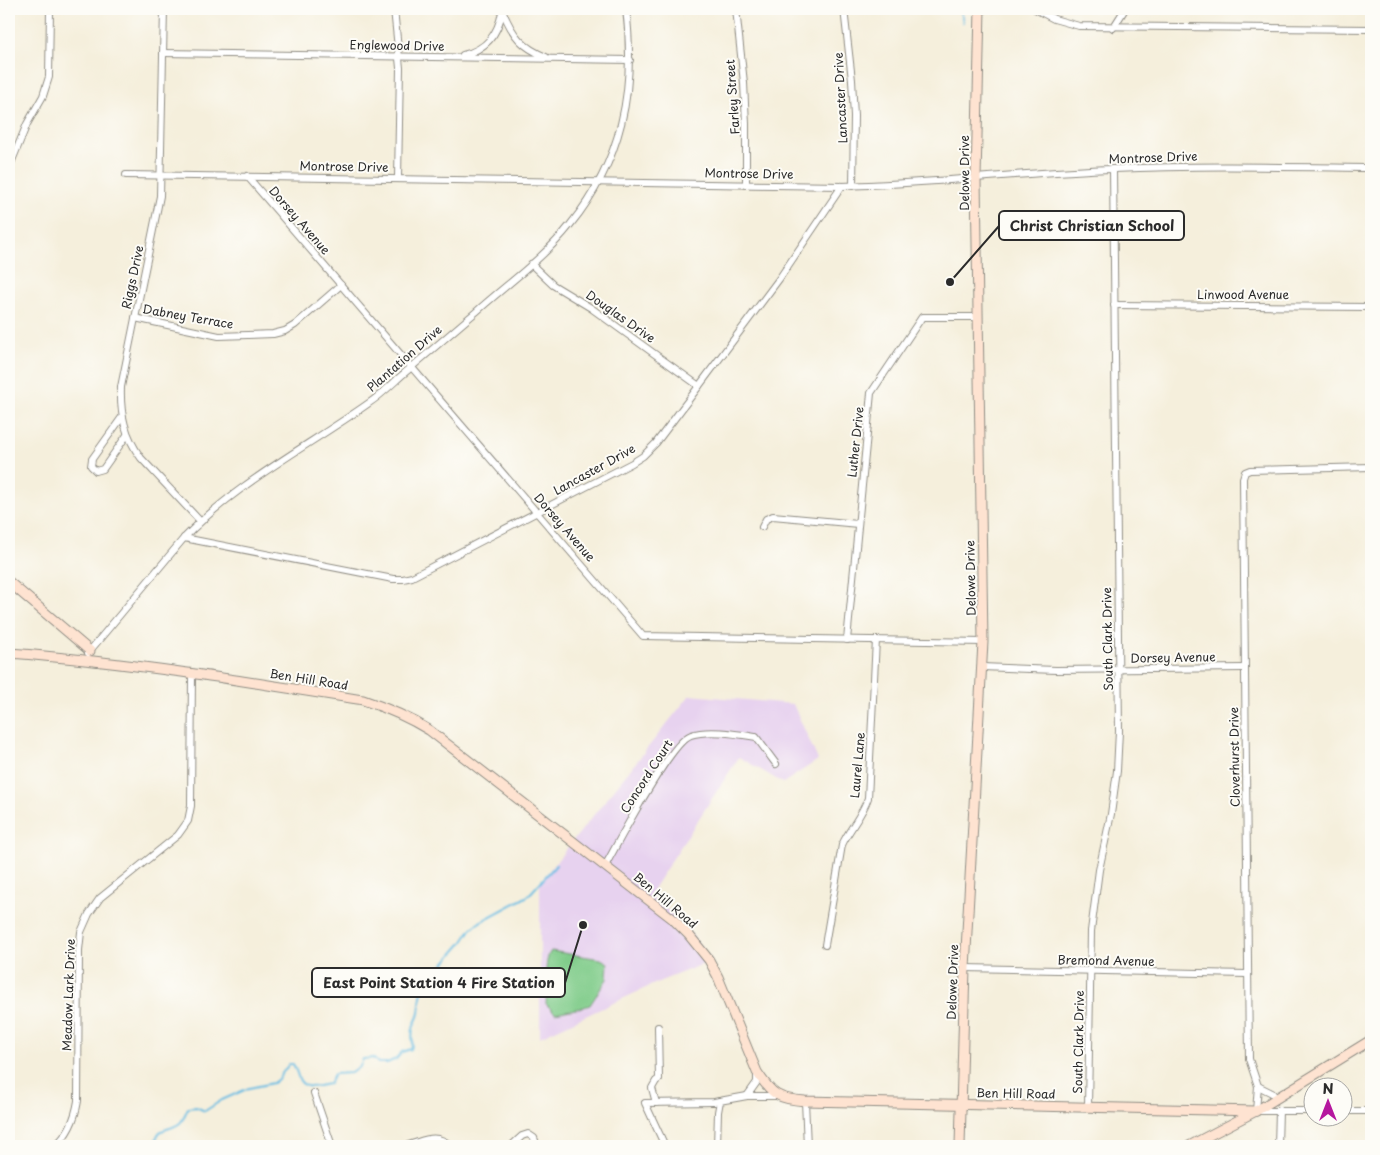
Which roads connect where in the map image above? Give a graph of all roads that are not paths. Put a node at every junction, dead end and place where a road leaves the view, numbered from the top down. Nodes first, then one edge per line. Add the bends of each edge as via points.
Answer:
1 (50, 9) edge
2 (164, 9) edge
3 (394, 9) edge
4 (626, 9) edge
5 (736, 9) edge
6 (844, 9) edge
7 (980, 9) edge
8 (1034, 9) edge
9 (1125, 9) edge
10 (502, 10) edge
11 (1113, 28) junction
12 (1371, 29) edge
13 (163, 53) junction
14 (400, 56) junction
15 (435, 57) junction
16 (550, 58) junction
17 (630, 60) junction
18 (9, 168) edge
19 (1371, 168) edge
20 (1113, 169) junction
21 (126, 175) dead end
22 (161, 176) junction
23 (247, 176) junction
24 (398, 178) junction
25 (976, 178) junction
26 (599, 182) junction
27 (746, 185) junction
28 (842, 186) junction
29 (853, 186) junction
30 (531, 264) junction
31 (341, 285) junction
32 (1114, 304) junction
33 (1371, 307) edge
34 (978, 317) junction
35 (135, 318) junction
36 (412, 367) junction
37 (699, 386) junction
38 (122, 417) junction
39 (127, 435) junction
40 (1371, 467) edge
41 (537, 512) junction
42 (200, 521) junction
43 (858, 524) junction
44 (762, 527) dead end
45 (184, 538) junction
46 (9, 582) edge
47 (847, 640) junction
48 (876, 640) junction
49 (983, 642) junction
50 (90, 651) junction
51 (9, 654) edge
52 (83, 660) junction
53 (982, 667) junction
54 (1244, 668) junction
55 (1118, 669) junction
56 (192, 673) junction
57 (776, 764) dead end
58 (605, 866) junction
59 (825, 945) dead end
60 (965, 968) junction
61 (1090, 971) junction
62 (1247, 974) junction
63 (658, 1027) dead end
64 (1371, 1040) edge
65 (757, 1072) junction
66 (1258, 1086) junction
67 (314, 1093) dead end
68 (746, 1096) junction
69 (777, 1096) junction
70 (1277, 1099) junction
71 (720, 1101) junction
72 (805, 1101) junction
73 (656, 1103) junction
74 (961, 1105) junction
75 (1088, 1108) junction
76 (1279, 1110) junction
77 (1256, 1111) junction
78 (1302, 1111) edge
79 (1352, 1111) edge
80 (1371, 1111) edge
81 (55, 1146) edge
82 (332, 1146) edge
83 (405, 1146) edge
84 (451, 1146) edge
85 (510, 1146) edge
86 (535, 1146) edge
87 (665, 1146) edge
88 (717, 1146) edge
89 (807, 1146) edge
90 (960, 1146) edge
91 (1188, 1146) edge
92 (1278, 1146) edge

1 - 18 street via 49,77 44,96 27,124
2 - 13 street, Riggs Drive
3 - 14 street
4 - 17 street, Plantation Drive
5 - 27 street, Farley Street via 745,99
6 - 29 street, Lancaster Drive via 854,107
7 - 25 street, Delowe Drive
8 - 11 street via 1067,24
9 - 11 street
10 - 15 street via 496,33 482,48 464,55
10 - 16 street via 519,41 532,51
11 - 12 street
13 - 14 street, Englewood Drive
13 - 22 street, Riggs Drive
14 - 15 street, Englewood Drive
14 - 24 street
15 - 16 street, Englewood Drive
16 - 17 street, Englewood Drive
17 - 26 street, Plantation Drive via 622,122
19 - 20 street, Montrose Drive
20 - 25 street, Montrose Drive
20 - 32 street, South Clark Drive
21 - 22 street, Montrose Drive
22 - 23 street, Montrose Drive
22 - 35 street, Riggs Drive via 160,196
23 - 24 street, Montrose Drive
23 - 31 street, Dorsey Avenue
24 - 26 street, Montrose Drive
25 - 29 street, Montrose Drive
25 - 34 street, Delowe Drive
26 - 27 street, Montrose Drive
26 - 30 street, Plantation Drive via 569,226
27 - 28 street, Montrose Drive
28 - 29 street, Montrose Drive
28 - 37 street, Lancaster Drive via 779,279
30 - 36 street, Plantation Drive
30 - 37 street, Douglas Drive via 553,285 591,308
31 - 35 street, Dabney Terrace via 295,325 273,334 219,336
31 - 36 street, Dorsey Avenue
32 - 33 street, Linwood Avenue
32 - 55 street, South Clark Drive
34 - 43 street, Luther Drive via 922,317 871,393
34 - 49 street, Delowe Drive
35 - 38 street, Riggs Drive via 121,387
36 - 41 street, Dorsey Avenue
36 - 42 street, Plantation Drive via 371,402 242,486
37 - 41 street, Lancaster Drive via 643,456
38 - 39 street, Riggs Drive
38 - 39 street via 92,459 91,466 96,471 104,469
39 - 42 street, Riggs Drive via 141,458
40 - 54 street, Cloverhurst Drive via 1245,472
41 - 45 street, Lancaster Drive via 403,579
41 - 47 street, Dorsey Avenue via 643,636
42 - 45 street, Plantation Drive
43 - 44 street via 773,516 766,519
43 - 47 street, Luther Drive
45 - 50 street, Plantation Drive
46 - 50 street
47 - 48 street, Dorsey Avenue
48 - 49 street, Dorsey Avenue
48 - 59 street, Laurel Lane via 868,798 842,845
49 - 53 street, Delowe Drive
50 - 52 street, Plantation Drive
51 - 52 street, Ben Hill Road
52 - 56 street, Ben Hill Road
53 - 55 street, Dorsey Avenue
53 - 60 street, Delowe Drive
54 - 55 street, Dorsey Avenue
54 - 62 street, Cloverhurst Drive
55 - 61 street, South Clark Drive via 1117,771 1094,897
56 - 58 street, Ben Hill Road via 363,700 397,712 429,730
56 - 81 street, Meadow Lark Drive via 191,806 188,820 178,835 100,898 81,932 78,1101 72,1124
57 - 58 street, Concord Court via 756,737 689,735 652,782
58 - 65 street, Ben Hill Road via 673,919 701,950 718,977
60 - 61 street, Bremond Avenue
60 - 74 street, Delowe Drive
61 - 62 street, Bremond Avenue
61 - 75 street, South Clark Drive
62 - 66 street, Cloverhurst Drive via 1249,1059
63 - 73 street via 660,1079 652,1088
64 - 70 street
65 - 68 street via 757,1082
65 - 69 street, Ben Hill Road
66 - 70 street
66 - 77 street, Cloverhurst Drive
67 - 82 street
68 - 69 street
68 - 71 street
69 - 72 street, Ben Hill Road
70 - 77 street
71 - 73 street
71 - 88 street
72 - 74 street, Ben Hill Road
72 - 89 street
73 - 87 street via 645,1103
74 - 75 street, Ben Hill Road
74 - 90 street, Delowe Drive
75 - 77 street, Ben Hill Road
76 - 77 street
76 - 78 street
76 - 92 street
77 - 91 street
79 - 80 street
83 - 84 street via 435,1137
85 - 86 street via 528,1134 534,1138

